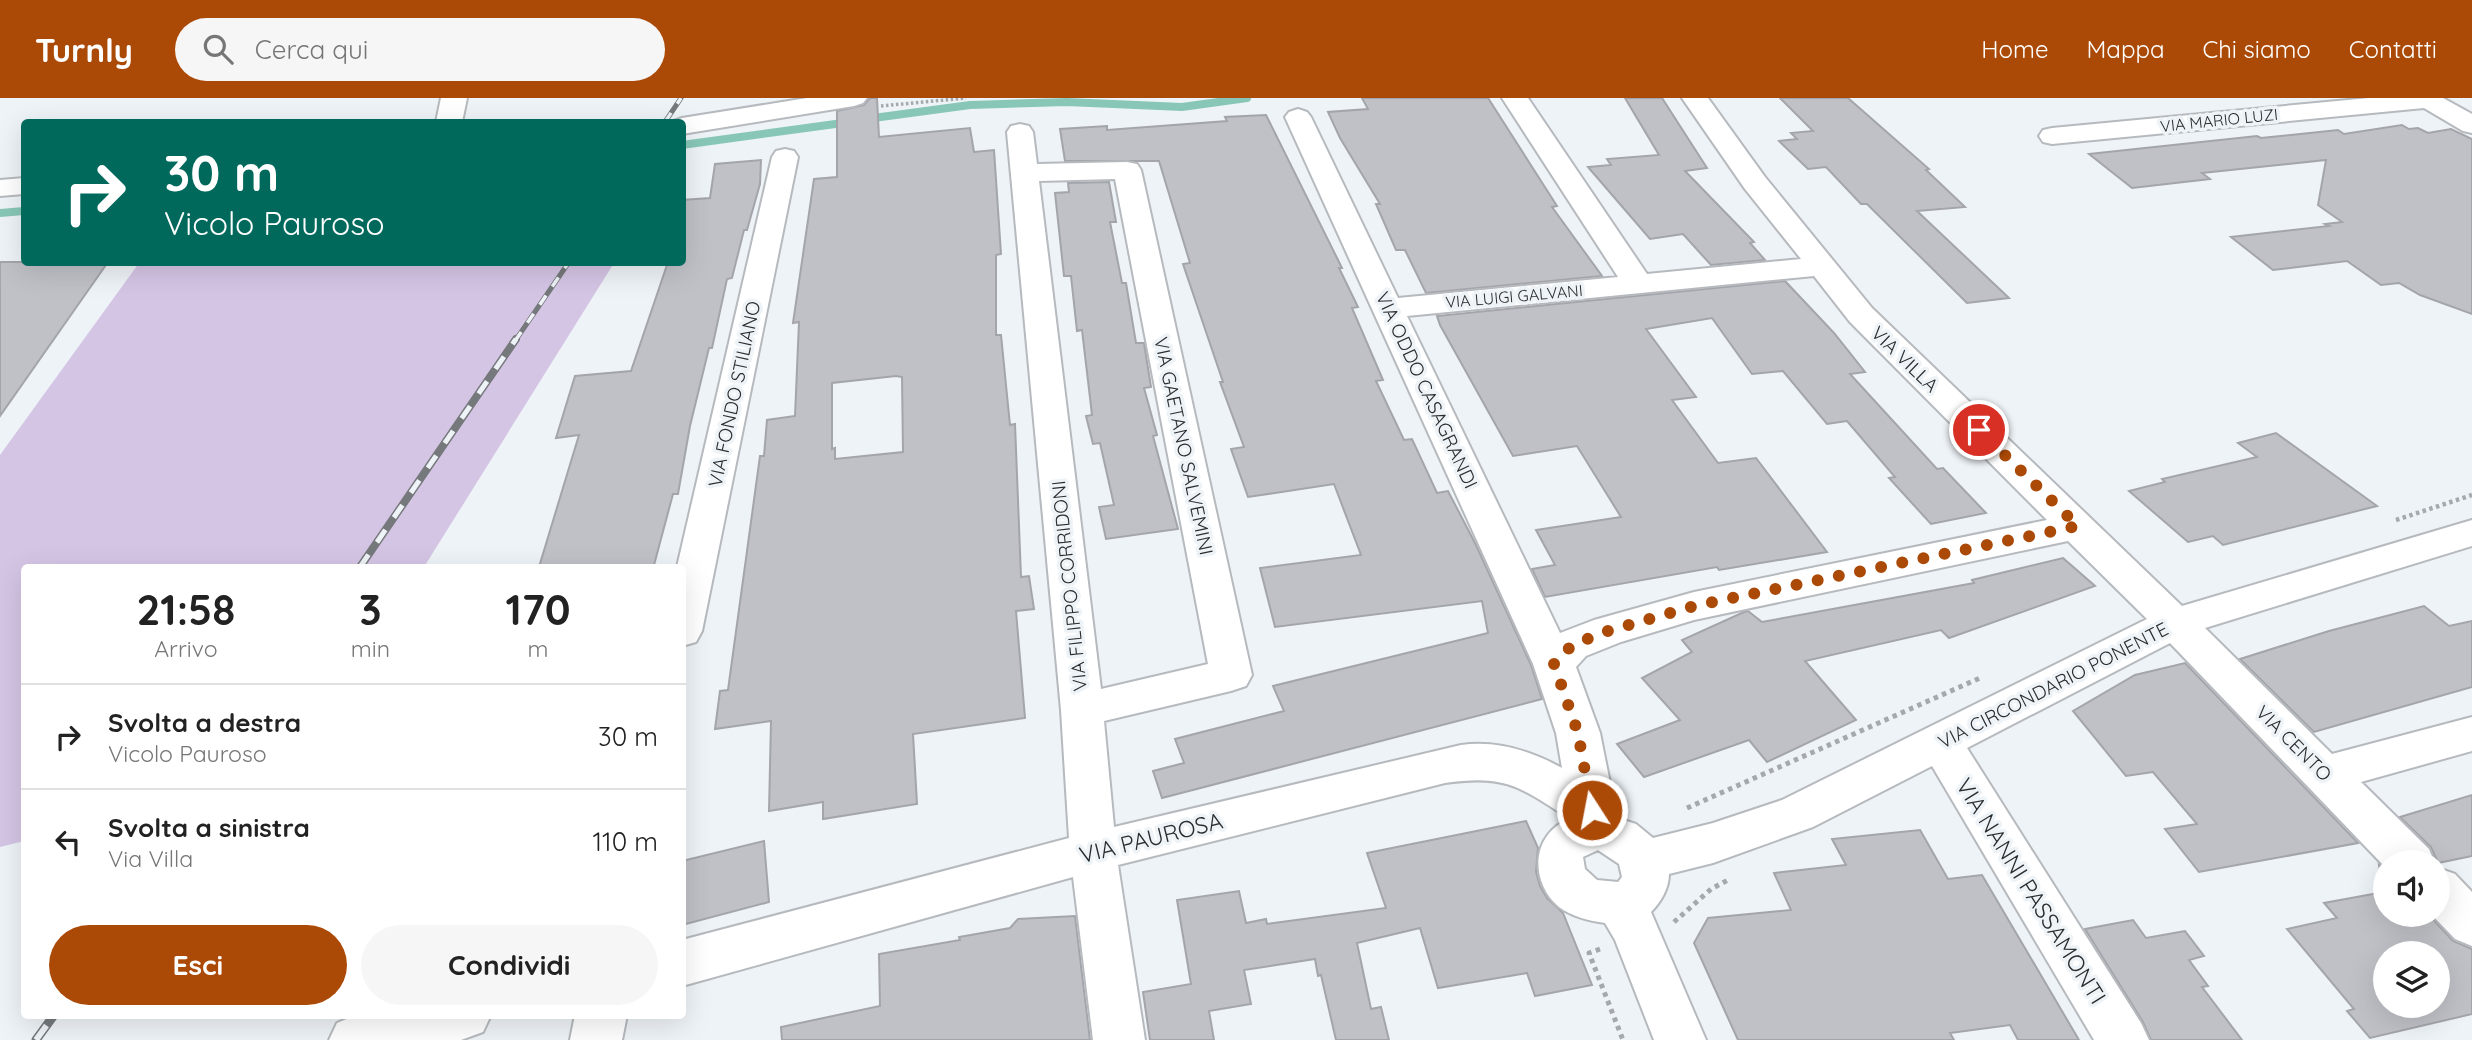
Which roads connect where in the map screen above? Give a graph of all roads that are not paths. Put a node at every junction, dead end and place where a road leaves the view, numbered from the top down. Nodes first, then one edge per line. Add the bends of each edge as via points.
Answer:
1 (454, 98) edge
2 (854, 98) edge
3 (1516, 98) edge
4 (1695, 98) edge
5 (2426, 99) edge
6 (1298, 117) dead end
7 (450, 119) edge
8 (2470, 122) edge
9 (686, 125) edge
10 (1020, 132) dead end
11 (2052, 136) dead end
12 (785, 157) dead end
13 (1024, 173) junction
14 (21, 186) edge
15 (0, 188) edge
16 (1822, 266) junction
17 (1639, 285) junction
18 (1389, 308) junction
19 (2078, 526) junction
20 (2472, 533) edge
21 (686, 613) edge
22 (2175, 623) junction
23 (1554, 664) junction
24 (1082, 710) junction
25 (2472, 734) edge
26 (1940, 742) junction
27 (2325, 774) junction
28 (1595, 820) junction
29 (2399, 850) edge
30 (1093, 852) junction
31 (1644, 860) junction
32 (2450, 901) edge
33 (1627, 917) junction
34 (2472, 924) edge
35 (686, 962) edge
36 (447, 1019) edge
37 (600, 1019) edge
38 (355, 1040) edge
39 (596, 1040) edge
40 (1119, 1040) edge
41 (1680, 1040) edge
42 (2123, 1040) edge

1 - 7 street
2 - 9 street
3 - 17 street
4 - 16 street, VIA VILLA
5 - 8 street
5 - 11 street, VIA MARIO LUZI
6 - 18 street, VIA ODDO CASAGRANDI
10 - 13 street, VIA FILIPPO CORRIDONI
12 - 21 street, VIA FONDO STILIANO
13 - 24 street, VIA FILIPPO CORRIDONI
13 - 24 street, VIA GAETANO SALVEMINI via 1128,170 1231,675
14 - 15 street
16 - 17 street, VIA LUIGI GALVANI
16 - 19 street, VIA VILLA via 1861,316
17 - 18 street, VIA LUIGI GALVANI
18 - 23 street, VIA ODDO CASAGRANDI
19 - 22 street, VIA VILLA
19 - 23 street via 1694,606 1572,645
20 - 22 street, VIA CIRCONDARIO PONENTE
22 - 26 street, VIA CIRCONDARIO PONENTE
22 - 27 street, VIA CENTO
23 - 28 street, VIA ODDO CASAGRANDI via 1578,733
24 - 30 street, VIA FILIPPO CORRIDONI
25 - 27 street
26 - 31 street, VIA CIRCONDARIO PONENTE via 1797,814 1713,844
26 - 42 street, VIA NANNI PASSAMONTI
27 - 29 street, VIA CENTO
28 - 30 street, VIA PAUROSA via 1531,773 1488,761 1445,765
28 - 31 street via 1629,843
28 - 33 street via 1564,845 1560,868 1576,892
30 - 35 street, VIA PAUROSA
30 - 40 street, VIA FILIPPO CORRIDONI
31 - 33 street via 1644,888
32 - 34 street
33 - 41 street
36 - 38 street
37 - 39 street

